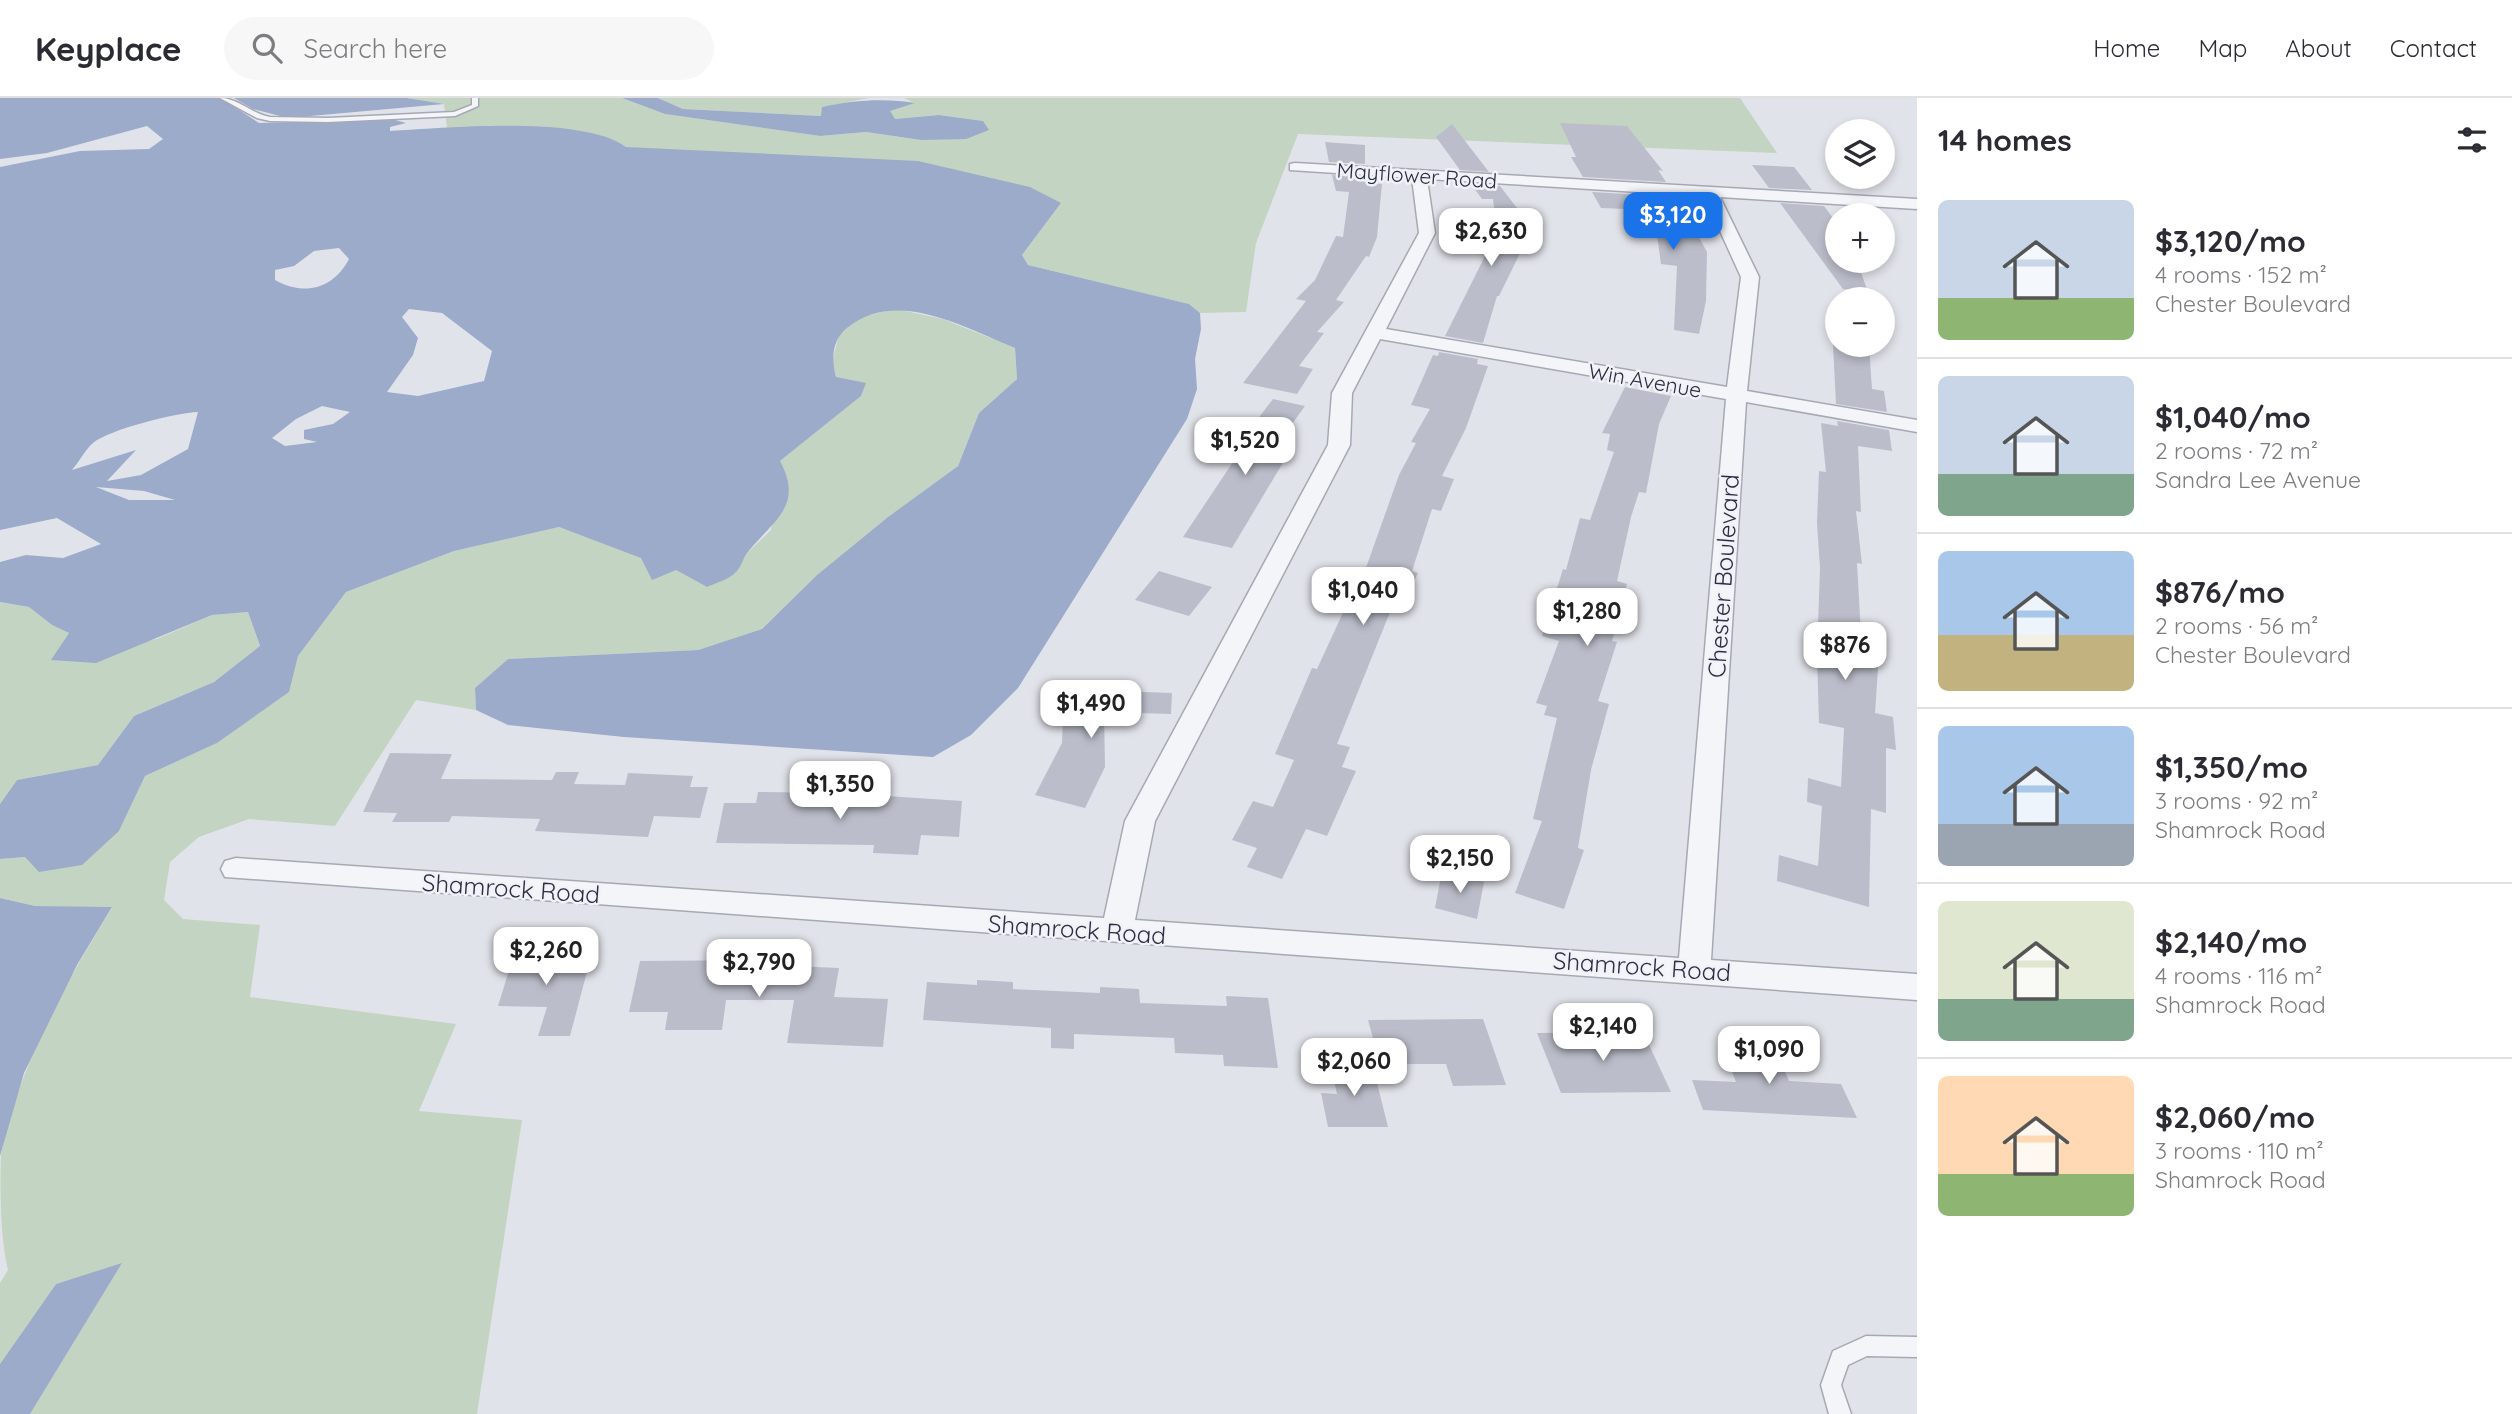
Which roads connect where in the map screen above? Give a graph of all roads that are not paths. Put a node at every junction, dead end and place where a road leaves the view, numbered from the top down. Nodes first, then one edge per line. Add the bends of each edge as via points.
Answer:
1 (223, 98) edge
2 (475, 98) edge
3 (1295, 167) dead end
4 (1419, 176) junction
5 (1710, 193) junction
6 (1917, 204) edge
7 (1373, 332) junction
8 (1736, 396) junction
9 (1917, 426) edge
10 (236, 869) dead end
11 (1117, 932) junction
12 (1694, 970) junction
13 (1917, 987) edge
14 (1917, 1347) edge
15 (1840, 1414) edge

1 - 2 lane via 259,117 298,121 455,114 472,109
3 - 4 street, Mayflower Road
4 - 5 street, Mayflower Road
4 - 7 street via 1427,233
5 - 6 street, Mayflower Road
5 - 8 street, Chester Boulevard via 1750,277
7 - 8 street, Win Avenue
7 - 11 street via 1342,393 1339,445 1140,821
8 - 9 street, Win Avenue
8 - 12 street, Chester Boulevard
10 - 11 street, Shamrock Road
11 - 12 street, Shamrock Road
12 - 13 street, Shamrock Road
14 - 15 lane via 1866,1346 1840,1359 1831,1385

